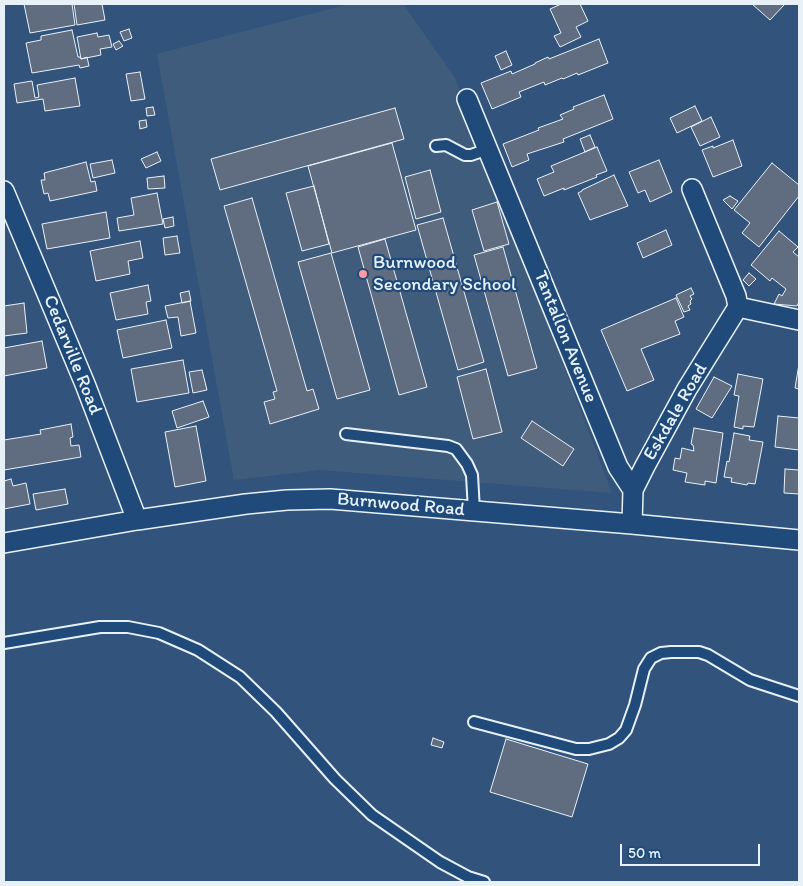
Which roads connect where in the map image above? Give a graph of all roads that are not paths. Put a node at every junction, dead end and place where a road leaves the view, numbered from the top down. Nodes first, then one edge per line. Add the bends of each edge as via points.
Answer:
1 (467, 98) dead end
2 (436, 146) dead end
3 (488, 149) junction
4 (692, 189) dead end
5 (4, 191) edge
6 (738, 307) junction
7 (799, 320) edge
8 (346, 434) dead end
9 (633, 490) junction
10 (474, 511) junction
11 (138, 520) junction
12 (632, 524) junction
13 (799, 540) edge
14 (4, 543) edge
15 (4, 643) edge
16 (799, 696) edge
17 (474, 722) dead end
18 (484, 882) edge

1 - 3 street, Tantallon Avenue
2 - 3 lane via 446,145 465,155
3 - 9 street, Tantallon Avenue via 618,467
4 - 6 street
5 - 11 street, Cedarville Road
6 - 7 street
6 - 9 street, Eskdale Road via 687,389
8 - 10 lane via 456,449 472,475
9 - 12 street, Eskdale Road
10 - 11 street, Burnwood Road via 330,499 246,504
10 - 12 street, Burnwood Road
11 - 14 street, Burnwood Road
12 - 13 street, Burnwood Road
15 - 18 lane via 100,627 128,627 159,633 198,650 240,677 372,815 440,862
16 - 17 lane via 750,680 717,659 683,651 661,653 651,658 644,669 626,730 609,744 576,749

